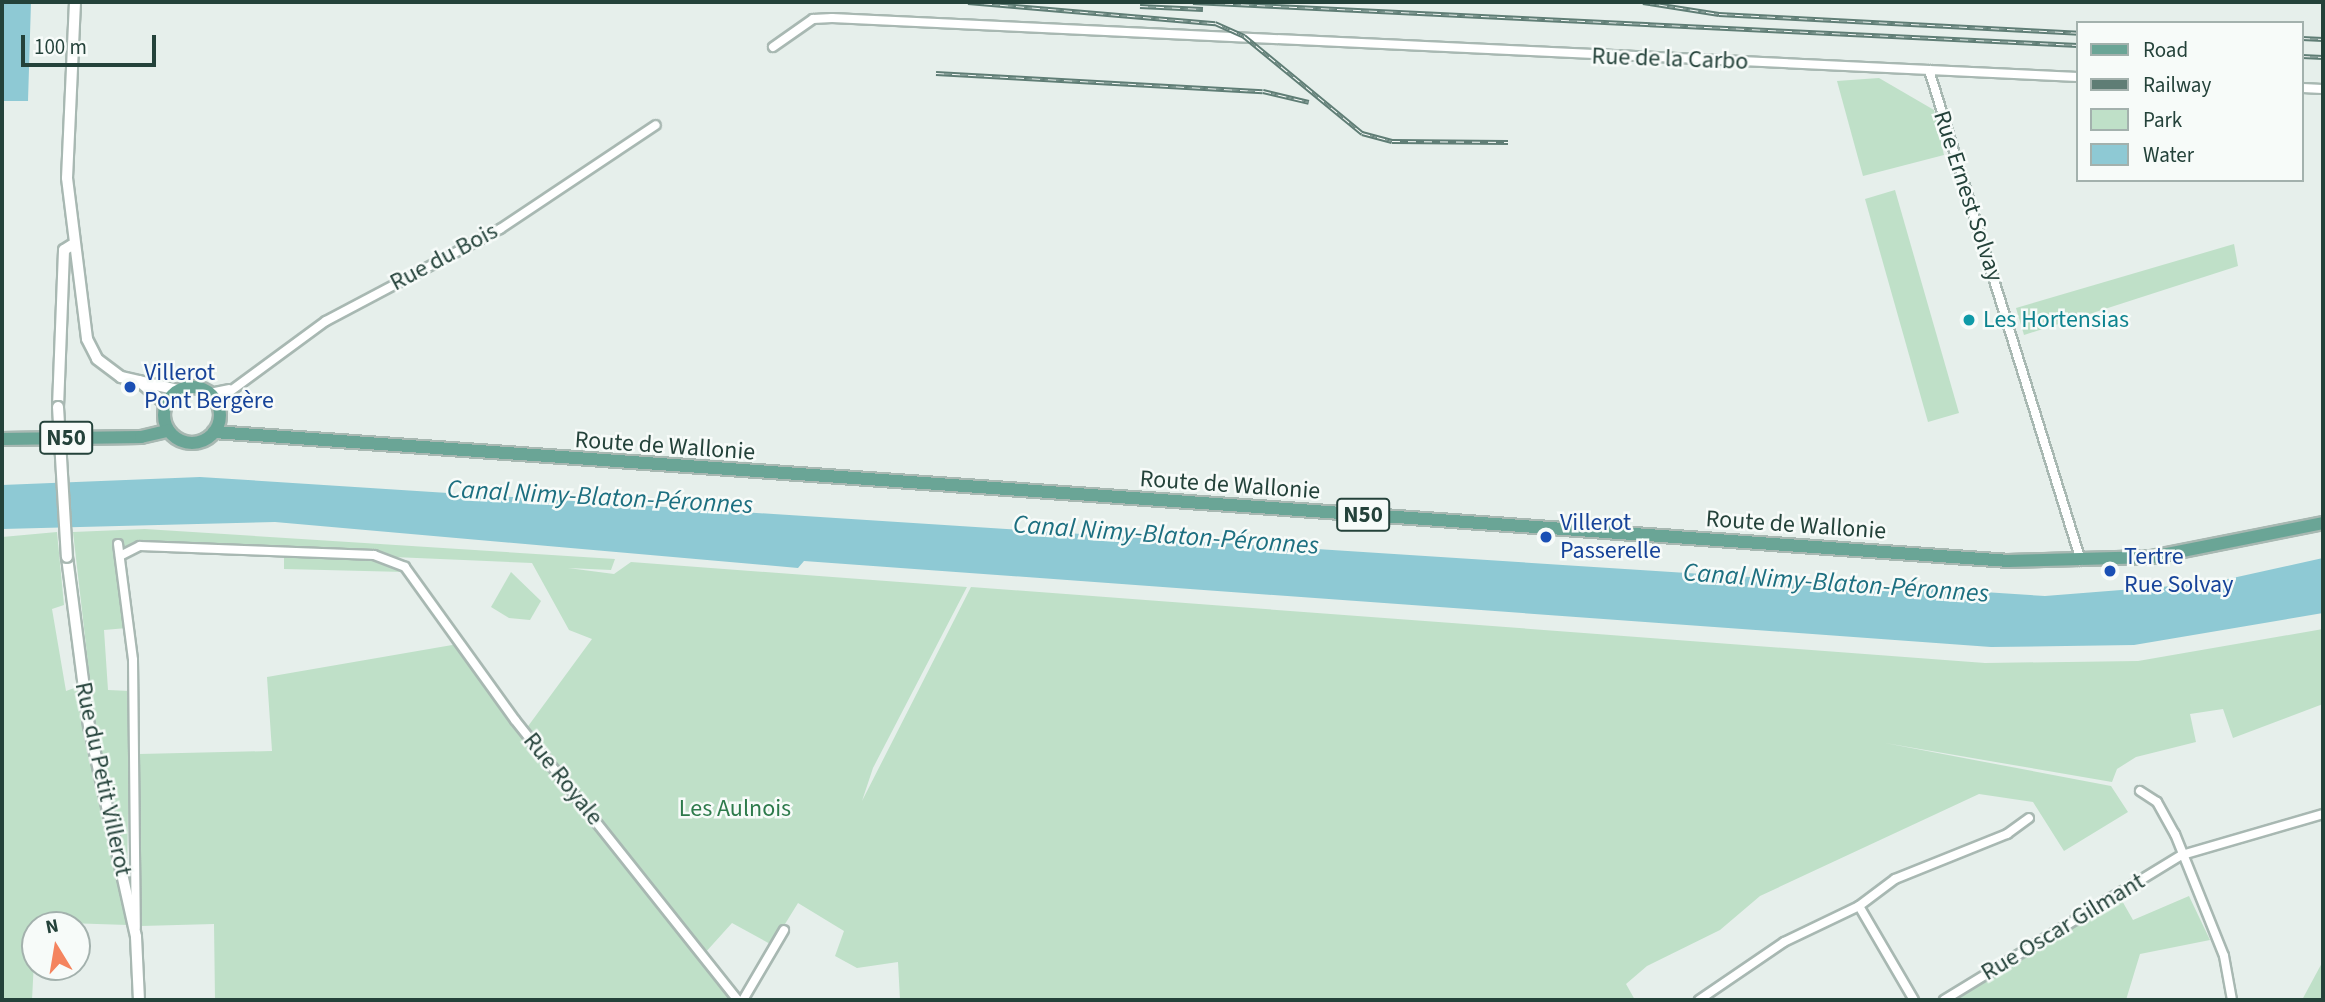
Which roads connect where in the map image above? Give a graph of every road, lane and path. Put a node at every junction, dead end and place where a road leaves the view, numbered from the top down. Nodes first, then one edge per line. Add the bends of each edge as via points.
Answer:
1 (75, 2) edge
2 (773, 47) dead end
3 (1929, 70) junction
4 (2076, 78) edge
5 (2304, 88) edge
6 (2323, 89) edge
7 (656, 125) dead end
8 (72, 246) junction
9 (138, 381) junction
10 (178, 390) junction
11 (214, 397) junction
12 (165, 407) junction
13 (220, 415) junction
14 (168, 431) junction
15 (214, 432) junction
16 (129, 437) junction
17 (2, 439) edge
18 (257, 439) junction
19 (2323, 523) edge
20 (118, 544) dead end
21 (120, 556) junction
22 (2081, 561) junction
23 (2140, 791) dead end
24 (2323, 814) edge
25 (2029, 818) dead end
26 (2182, 855) junction
27 (1859, 906) junction
28 (784, 930) dead end
29 (136, 937) junction
30 (139, 1000) edge
31 (738, 1000) edge
32 (743, 1000) edge
33 (1699, 1000) edge
34 (1914, 1000) edge
35 (1944, 1000) edge
36 (2232, 1000) edge

1 - 8 street via 67,178
2 - 3 street, Rue de la Carbo via 813,19 832,18
3 - 4 street, Rue de la Carbo
3 - 22 street, Rue Ernest Solvay
5 - 6 street
7 - 11 street, Rue du Bois via 500,229 337,314
8 - 9 street via 92,351 121,377
8 - 29 street, Rue du Petit Villerot, bridge via 64,250 58,407 67,557 89,726
9 - 10 street
9 - 12 street
10 - 11 main road via 192,386
10 - 12 main road
11 - 13 main road
12 - 14 main road
12 - 16 main road via 152,426
13 - 15 main road
13 - 18 main road
14 - 15 main road via 192,443
14 - 16 main road
15 - 18 main road, Route de Wallonie
16 - 17 main road, N50
18 - 22 main road, Route de Wallonie / N50
19 - 22 main road, Route de Wallonie / N50 via 2194,552
20 - 21 street
21 - 29 street via 133,660
21 - 31 street, Rue Royale via 140,546 390,559 410,571 515,720
23 - 26 street via 2161,808
24 - 26 street, Rue Oscar Gilmant
25 - 27 street via 2007,834 1895,879
26 - 35 street, Rue Oscar Gilmant
26 - 36 street via 2224,956
27 - 33 street via 1784,942
27 - 34 street
28 - 32 street
29 - 30 street, Rue du Petit Villerot

